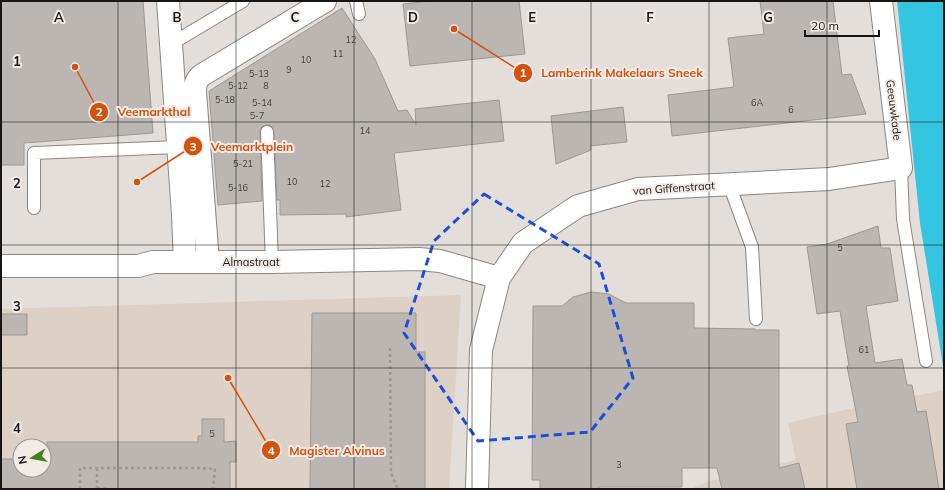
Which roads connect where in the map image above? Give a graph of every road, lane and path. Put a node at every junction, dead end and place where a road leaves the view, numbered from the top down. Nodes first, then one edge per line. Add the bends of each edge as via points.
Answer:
1 (168, 1) edge
2 (243, 1) edge
3 (325, 1) edge
4 (356, 1) edge
5 (881, 1) edge
6 (359, 14) dead end
7 (171, 44) junction
8 (267, 132) dead end
9 (178, 147) junction
10 (901, 168) junction
11 (730, 184) junction
12 (34, 208) dead end
13 (184, 262) junction
14 (208, 262) junction
15 (272, 262) junction
16 (1, 266) edge
17 (499, 278) junction
18 (756, 319) dead end
19 (390, 348) dead end
20 (926, 361) dead end
21 (97, 468) junction
22 (80, 489) edge
23 (97, 489) edge
24 (109, 489) edge
25 (213, 489) edge
26 (398, 489) edge
27 (477, 489) edge

1 - 7 street
2 - 7 lane
3 - 14 street via 197,79 195,92
4 - 6 lane
5 - 10 street, Geeuwkade
7 - 9 street
8 - 15 lane
9 - 12 lane via 34,153
9 - 13 street
10 - 11 street, van Giffenstraat via 829,179
10 - 20 lane, Geeuwkade via 903,219
11 - 17 street, van Giffenstraat via 638,189 578,206 523,243
11 - 18 lane via 752,247
13 - 14 street, Almastraat
13 - 16 street, Almastraat via 153,262 138,266
14 - 15 street, Almastraat
15 - 17 street, Almastraat via 419,259 440,261
17 - 27 street, van Giffenstraat via 480,350
19 - 26 path via 391,473
21 - 22 path via 80,468
21 - 23 path
21 - 25 path via 215,469
23 - 24 path

